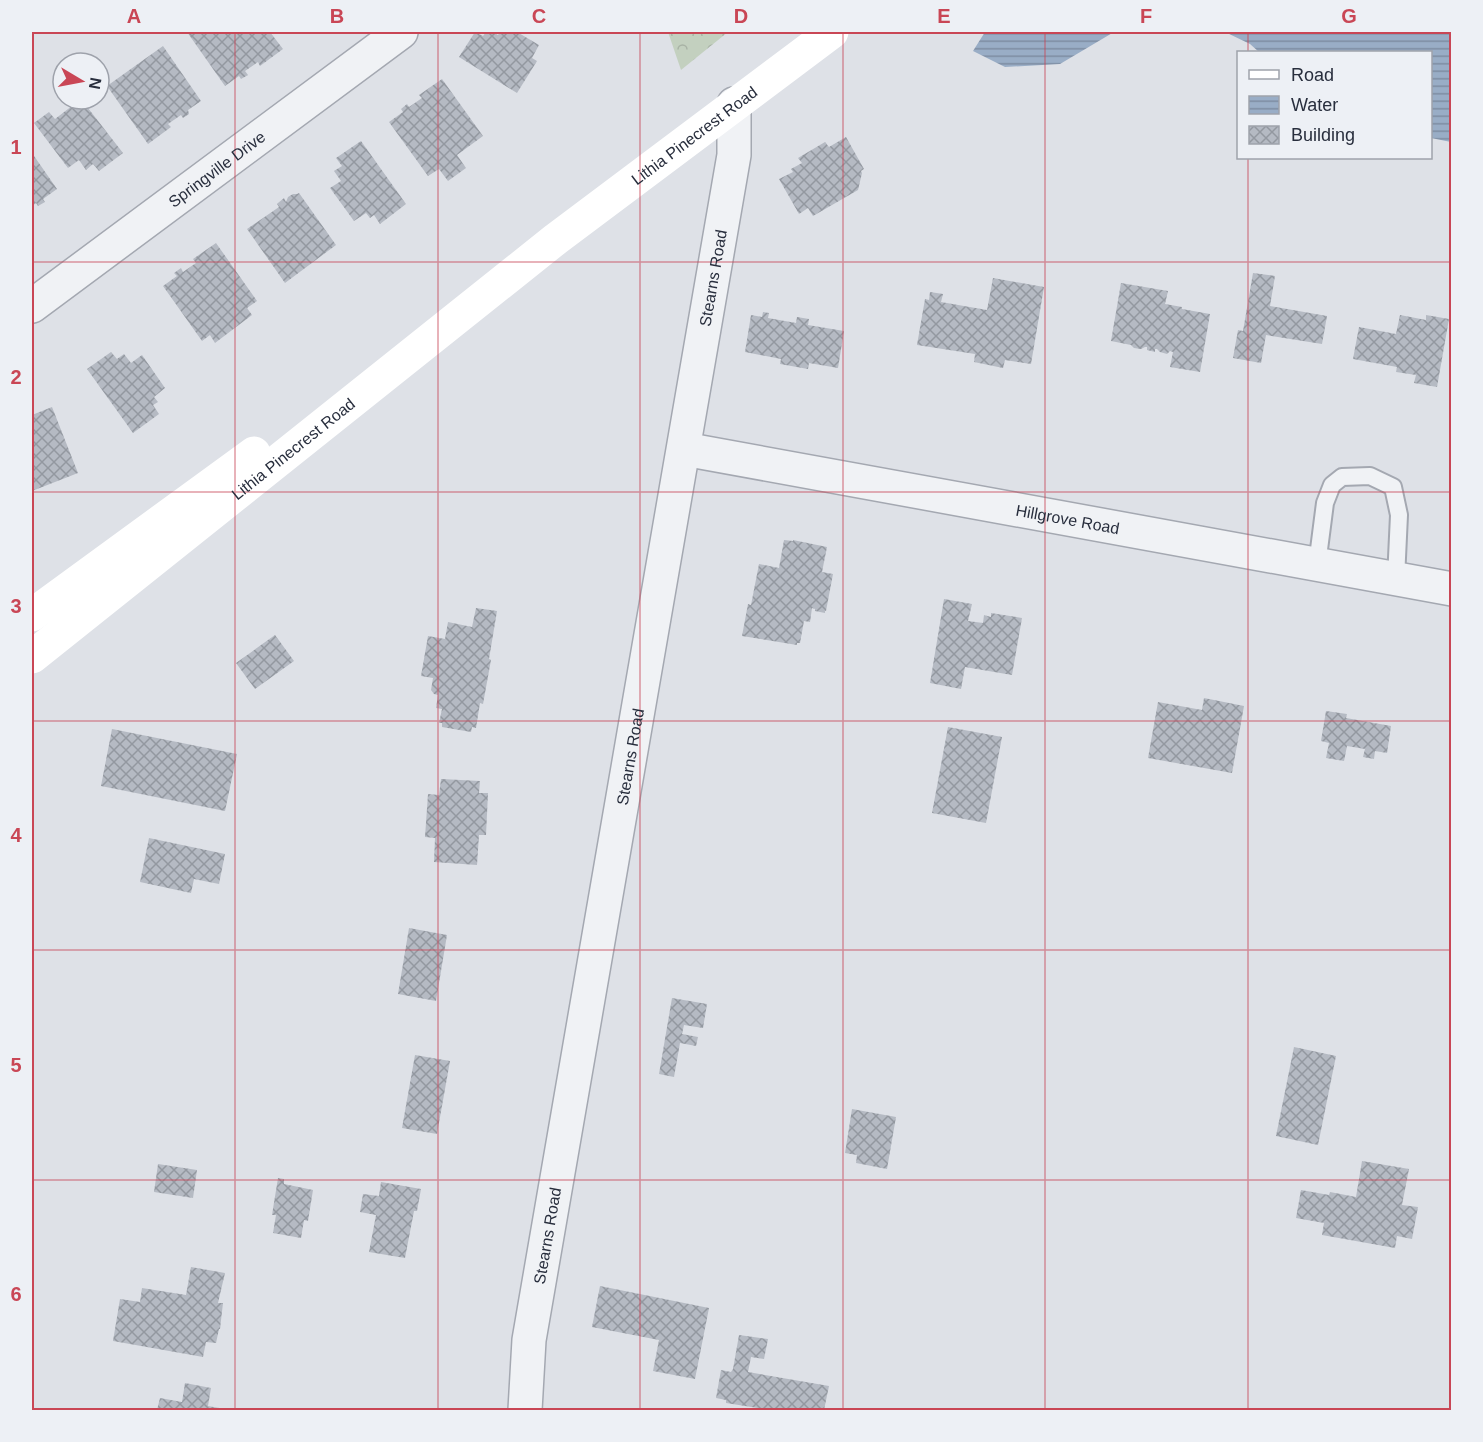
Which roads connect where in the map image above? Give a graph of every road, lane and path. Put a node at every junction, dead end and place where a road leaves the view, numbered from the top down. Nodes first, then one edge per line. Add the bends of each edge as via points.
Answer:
1 (401, 32) edge
2 (832, 32) edge
3 (734, 104) junction
4 (556, 239) junction
5 (32, 306) edge
6 (684, 449) junction
7 (1317, 565) junction
8 (1396, 579) junction
9 (1452, 589) edge
10 (32, 615) edge
11 (32, 657) edge
12 (525, 1410) edge

1 - 5 street, Springville Drive
2 - 3 main road, Lithia Pinecrest Road
3 - 4 main road, Lithia Pinecrest Road
3 - 6 street, Stearns Road via 734,155
4 - 10 main road, Lithia Pinecrest Road
4 - 11 main road, Lithia Pinecrest Road
6 - 7 street, Hillgrove Road
6 - 12 street, Stearns Road via 529,1340
7 - 8 street, Hillgrove Road
7 - 8 lane via 1325,503 1332,485 1342,477 1370,476 1393,488 1399,515
8 - 9 street, Hillgrove Road

